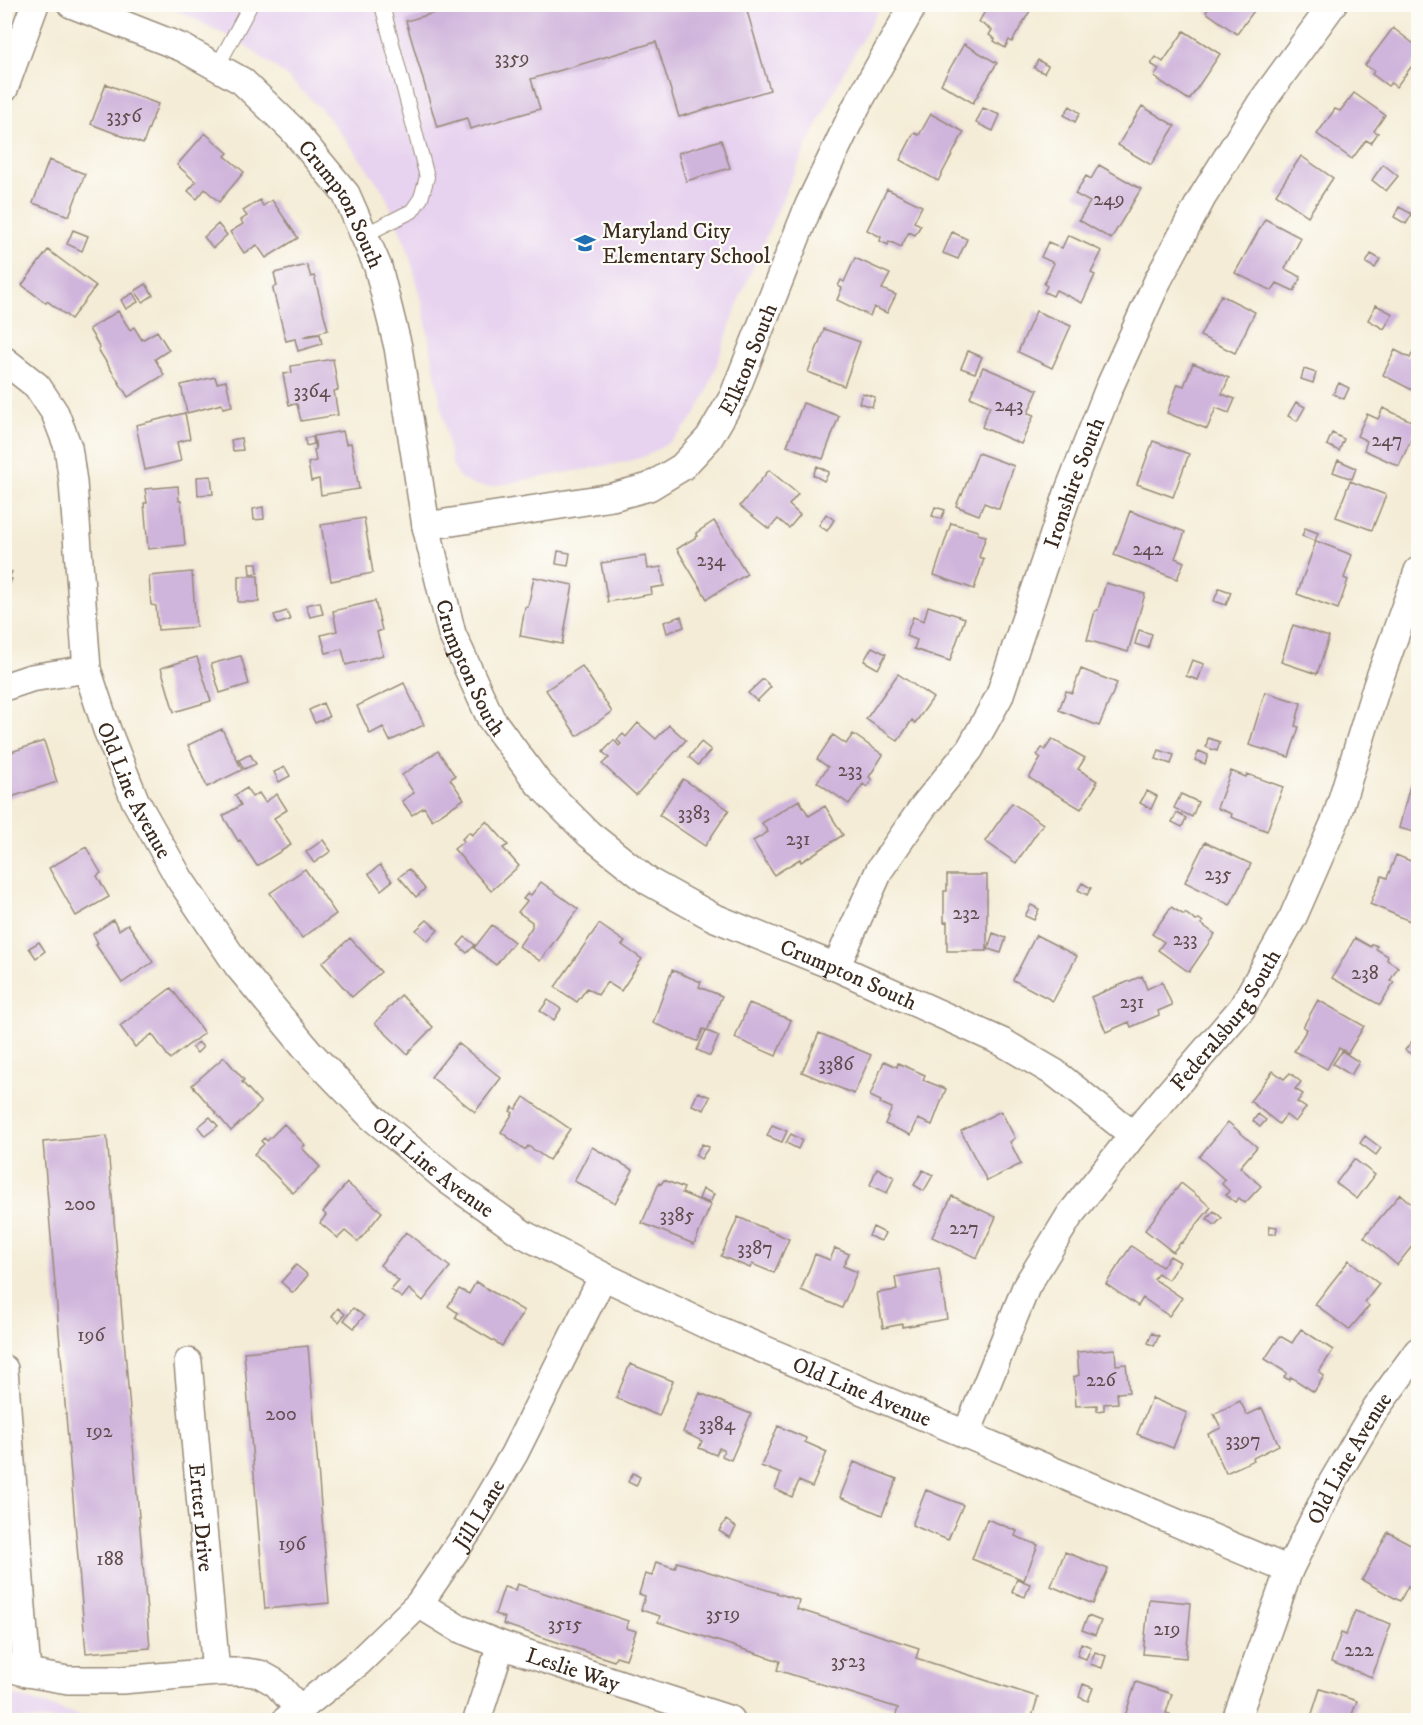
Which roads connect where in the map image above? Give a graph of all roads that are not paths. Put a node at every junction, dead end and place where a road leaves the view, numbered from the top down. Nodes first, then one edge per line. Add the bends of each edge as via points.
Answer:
1 (35, 4) edge
2 (71, 4) edge
3 (250, 4) edge
4 (379, 4) edge
5 (914, 4) edge
6 (1333, 4) edge
7 (217, 67) junction
8 (4, 89) edge
9 (364, 234) junction
10 (4, 360) edge
11 (426, 526) junction
12 (1419, 571) edge
13 (87, 669) junction
14 (4, 687) edge
15 (836, 968) junction
16 (1133, 1135) junction
17 (603, 1276) junction
18 (1419, 1351) edge
19 (188, 1362) dead end
20 (4, 1369) edge
21 (966, 1435) junction
22 (1289, 1570) junction
23 (419, 1604) junction
24 (501, 1645) junction
25 (16, 1670) edge
26 (216, 1672) junction
27 (293, 1715) edge
28 (477, 1720) edge
29 (731, 1720) edge
30 (1236, 1720) edge

1 - 8 street
2 - 7 street, Crumpton South via 183,48
3 - 7 lane
4 - 9 lane via 427,177 412,211
5 - 11 street, Elkton South via 856,107 809,205 733,397 709,438 682,466 649,487 612,497
6 - 15 street, Ironshire South via 1261,103 1203,196 1158,280 1069,490 999,697 970,749 880,869
7 - 9 street, Crumpton South via 242,81 293,130 346,194
9 - 11 street, Crumpton South via 378,267 398,347
10 - 13 street, Old Line Avenue via 37,386 55,413 68,447
11 - 15 street, Crumpton South via 452,634 491,719 539,784 589,834 648,881 713,917
12 - 16 street, Federalsburg South via 1375,690 1335,819 1293,916 1242,1008
13 - 14 street via 31,678
13 - 17 street, Old Line Avenue via 135,800 179,878 238,966 311,1054 372,1117 449,1181 523,1234
15 - 16 street, Crumpton South via 1002,1042 1055,1073
16 - 21 street, Federalsburg South via 1070,1215 1026,1287
17 - 21 street, Old Line Avenue via 713,1328
17 - 23 street, Jill Lane via 514,1454
18 - 22 street, Old Line Avenue via 1376,1408 1333,1481
19 - 26 street, Ertter Drive
20 - 25 street
21 - 22 street, Old Line Avenue
22 - 30 street, Old Line Avenue
23 - 24 street, Leslie Way via 458,1628
23 - 27 street, Jill Lane via 358,1663
24 - 28 street
24 - 29 street, Leslie Way
25 - 26 street, Jill Lane via 68,1680
26 - 27 street, Jill Lane via 260,1674 276,1683

